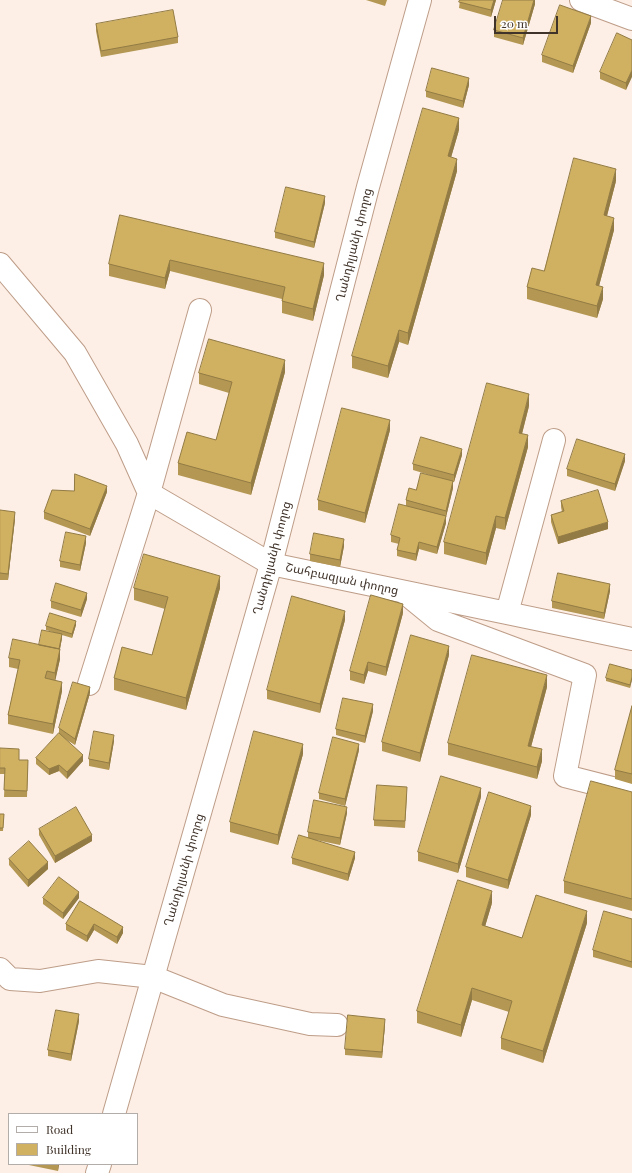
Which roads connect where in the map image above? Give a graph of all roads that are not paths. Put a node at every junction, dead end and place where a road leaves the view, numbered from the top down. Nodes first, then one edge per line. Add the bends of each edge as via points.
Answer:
1 (420, 0) edge
2 (581, 0) edge
3 (632, 19) edge
4 (0, 264) edge
5 (200, 310) dead end
6 (554, 440) dead end
7 (149, 492) junction
8 (271, 564) junction
9 (402, 591) junction
10 (507, 613) junction
11 (632, 639) edge
12 (89, 684) dead end
13 (632, 793) edge
14 (0, 969) edge
15 (153, 977) junction
16 (337, 1025) dead end
17 (114, 1113) edge

1 - 8 main road, Ղանդիլյանի փողոց via 368,187
2 - 3 main road
4 - 7 main road via 75,353 127,444
5 - 7 main road
6 - 10 main road
7 - 8 main road, Շահբազյան փողոց
7 - 12 main road
8 - 9 main road, Շահբազյան փողոց
8 - 15 main road, Ղանդիլյանի փողոց
9 - 10 main road, Շահբազյան փողոց
9 - 13 main road via 438,620 585,675 565,776
10 - 11 main road, Շահբազյան փողոց
14 - 15 main road via 10,979 40,981 98,971
15 - 16 main road via 222,1005 310,1024
15 - 17 main road, Ղանդիլյանի փողոց

